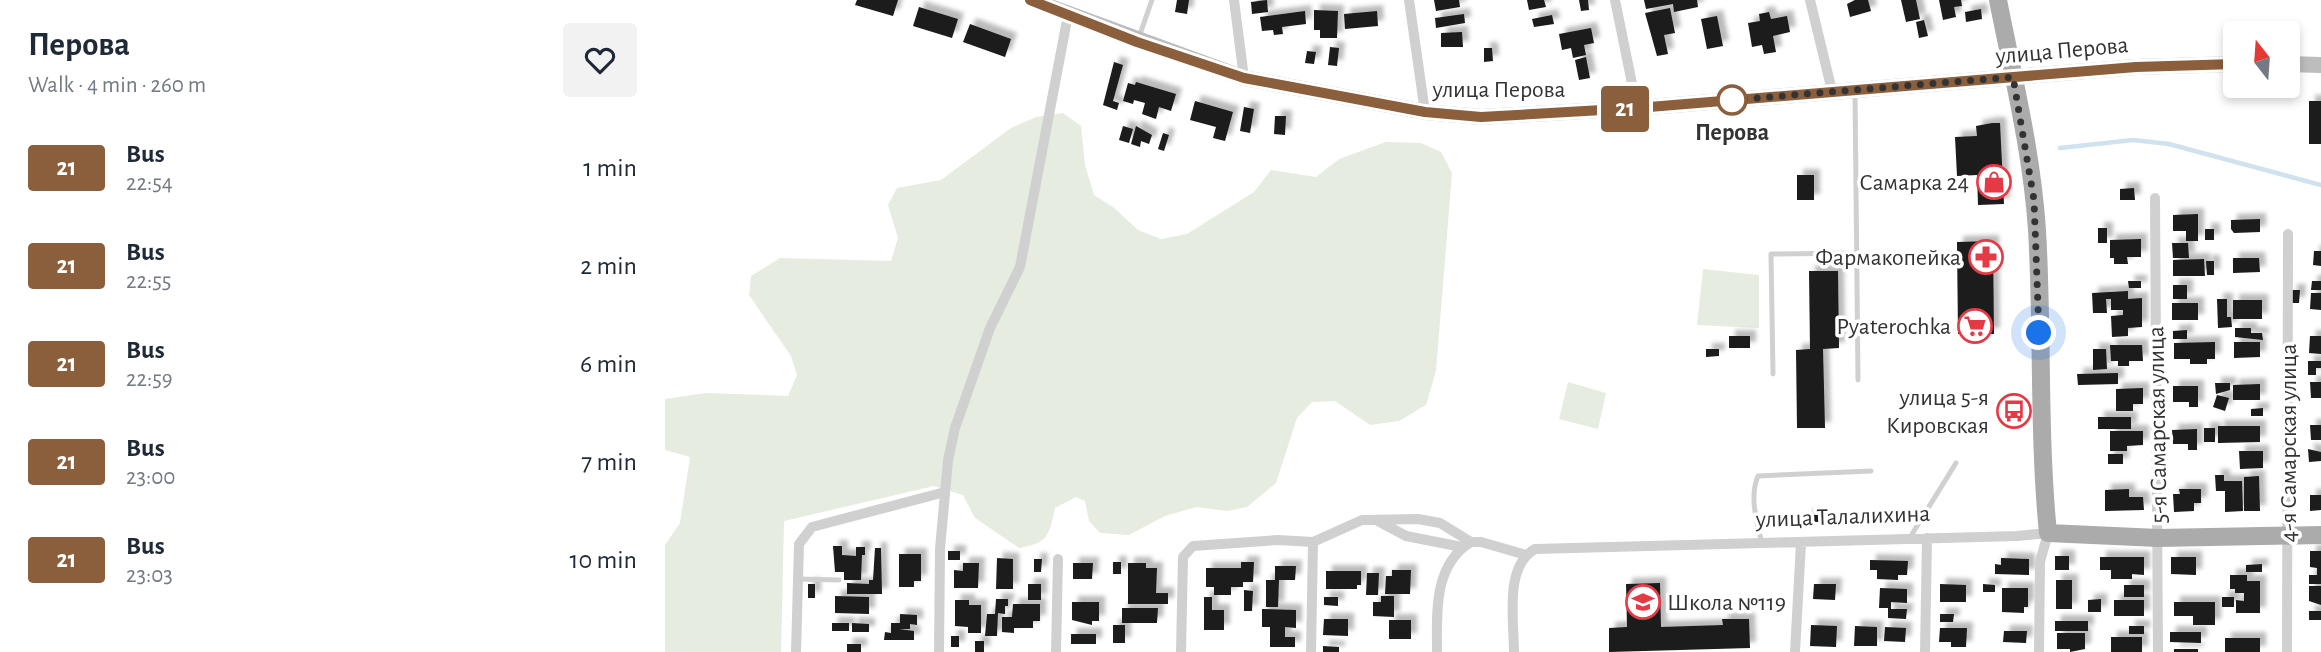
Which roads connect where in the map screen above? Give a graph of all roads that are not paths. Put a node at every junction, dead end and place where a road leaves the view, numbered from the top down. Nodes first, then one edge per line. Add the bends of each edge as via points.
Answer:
1 (1031, 0) edge
2 (1151, 0) edge
3 (1234, 0) edge
4 (1409, 0) edge
5 (1615, 0) edge
6 (1810, 0) edge
7 (1998, 0) edge
8 (1068, 15) junction
9 (1137, 42) junction
10 (2223, 64) edge
11 (2300, 64) edge
12 (2321, 65) edge
13 (2013, 77) junction
14 (1244, 78) junction
15 (1855, 89) junction
16 (1832, 92) junction
17 (1637, 108) junction
18 (1425, 112) junction
19 (2155, 198) dead end
20 (2288, 234) dead end
21 (1857, 253) junction
22 (1773, 374) dead end
23 (1858, 380) dead end
24 (1956, 463) dead end
25 (1871, 471) dead end
26 (944, 492) junction
27 (1375, 519) junction
28 (2048, 533) junction
29 (2288, 535) junction
30 (2321, 535) edge
31 (1927, 538) junction
32 (2158, 538) junction
33 (1909, 539) junction
34 (1313, 542) junction
35 (1801, 543) junction
36 (1762, 544) junction
37 (1467, 545) junction
38 (1526, 555) junction
39 (1058, 559) dead end
40 (797, 579) junction
41 (839, 580) dead end
42 (796, 652) edge
43 (939, 652) edge
44 (1056, 652) edge
45 (1181, 652) edge
46 (1311, 652) edge
47 (1437, 652) edge
48 (1514, 652) edge
49 (1795, 652) edge
50 (1925, 652) edge
51 (2039, 652) edge
52 (2158, 652) edge
53 (2287, 652) edge

1 - 8 street, улица Перова
2 - 9 lane
3 - 14 street
4 - 18 street
5 - 17 street
6 - 16 street
7 - 13 main road
8 - 9 street, улица Перова
8 - 26 street via 1020,267 990,328 955,428
9 - 14 street, улица Перова
10 - 13 street, улица Перова
11 - 12 street
13 - 15 street, улица Перова
13 - 28 main road via 2037,231
14 - 18 street, улица Перова
15 - 16 street, улица Перова
15 - 21 lane
16 - 17 street, улица Перова
17 - 18 street, улица Перова via 1481,117
19 - 32 street, 5-я Самарская улица
20 - 29 street, 4-я Самарская улица
21 - 22 lane via 1771,254
21 - 23 lane
24 - 33 lane
25 - 36 lane via 1758,476 1755,514
26 - 40 street via 812,527 799,544
26 - 43 street
27 - 34 street, улица Талалихина via 1349,524
27 - 37 street, улица Талалихина via 1406,536
27 - 37 street, улица Талалихина via 1440,523
28 - 31 street, улица Талалихина
28 - 32 main road, улица Талалихина
28 - 51 street via 2040,562
29 - 30 main road, улица Талалихина
29 - 32 main road, улица Талалихина
29 - 53 street, 4-я Самарская улица
31 - 33 street, улица Талалихина
31 - 50 street
32 - 52 street, 5-я Самарская улица
33 - 35 street, улица Талалихина
34 - 45 street, улица Талалихина via 1201,544 1186,551
34 - 46 street
35 - 36 street, улица Талалихина
35 - 49 street
36 - 38 street, улица Талалихина via 1546,548
37 - 38 street, улица Талалихина via 1481,541
37 - 47 street via 1441,582
38 - 48 street via 1515,576
39 - 44 street
40 - 41 lane
40 - 42 street

